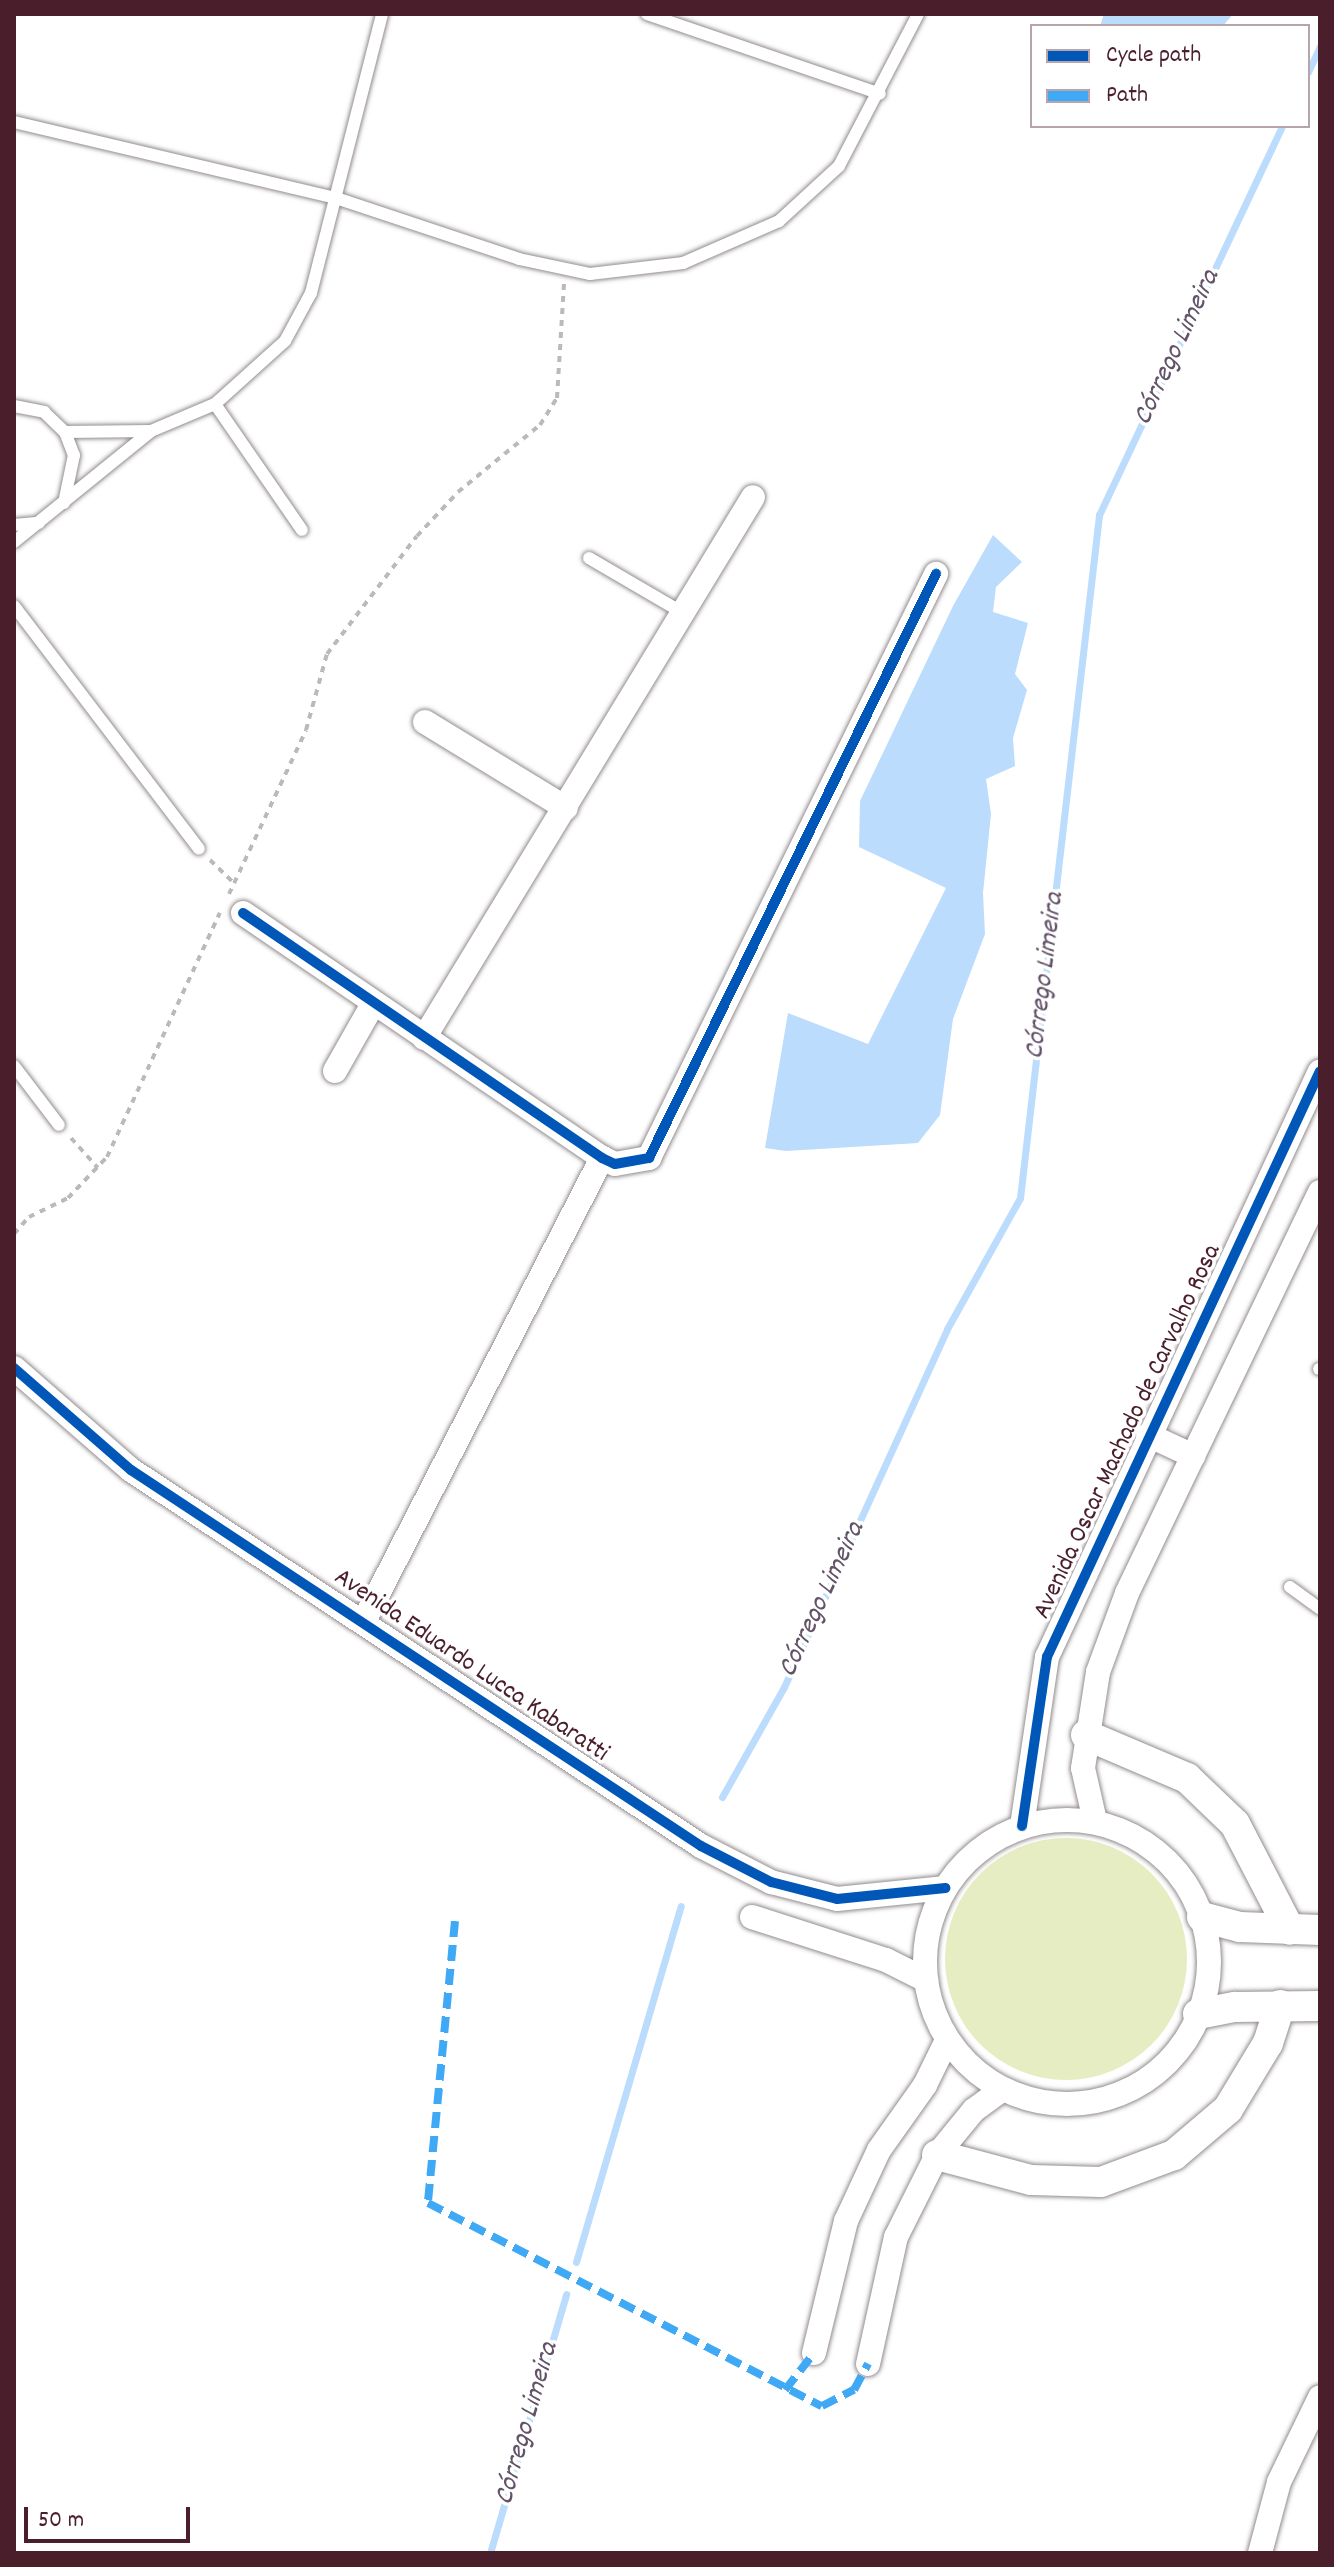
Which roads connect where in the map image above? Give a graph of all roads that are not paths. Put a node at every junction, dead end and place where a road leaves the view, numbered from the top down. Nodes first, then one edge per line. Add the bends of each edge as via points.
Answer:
1 (382, 14) edge
2 (647, 14) edge
3 (918, 14) edge
4 (880, 94) junction
5 (14, 122) edge
6 (336, 198) junction
7 (215, 404) junction
8 (14, 406) edge
9 (151, 431) junction
10 (65, 432) junction
11 (753, 497) dead end
12 (62, 506) junction
13 (39, 523) junction
14 (14, 525) edge
15 (302, 530) dead end
16 (14, 542) edge
17 (589, 558) dead end
18 (936, 574) dead end
19 (14, 606) edge
20 (685, 614) junction
21 (425, 722) dead end
22 (566, 808) junction
23 (199, 849) road end
24 (230, 907) road end
25 (373, 1004) junction
26 (424, 1038) junction
27 (14, 1066) edge
28 (335, 1071) dead end
29 (1320, 1071) edge
30 (59, 1125) road end
31 (602, 1158) junction
32 (1320, 1192) edge
33 (14, 1368) edge
34 (1148, 1435) junction
35 (1193, 1456) junction
36 (1290, 1587) dead end
37 (1320, 1609) edge
38 (364, 1621) junction
39 (1086, 1735) junction
40 (1095, 1821) junction
41 (1022, 1826) junction
42 (945, 1888) junction
43 (752, 1917) dead end
44 (1202, 1917) junction
45 (1305, 1930) edge
46 (926, 1980) junction
47 (1280, 2005) junction
48 (1320, 2006) edge
49 (1198, 2014) junction
50 (947, 2040) junction
51 (1002, 2090) junction
52 (937, 2155) junction
53 (814, 2353) dead end
54 (868, 2364) dead end
55 (1320, 2397) edge
56 (1260, 2553) edge

1 - 6 lane
2 - 4 lane
3 - 4 lane
4 - 6 lane via 839,166 779,221 683,263 590,274 519,259
5 - 6 lane
6 - 7 lane via 311,293 285,341
7 - 9 lane
7 - 15 lane
8 - 10 lane via 44,412
9 - 10 lane
9 - 12 lane
10 - 12 lane via 74,455
11 - 20 street
12 - 13 lane
13 - 14 lane
13 - 16 lane
17 - 20 lane
18 - 31 street via 649,1158 615,1164
19 - 23 lane
20 - 22 street
21 - 22 street
22 - 26 street
24 - 25 street
25 - 26 street
25 - 28 street
26 - 31 street
27 - 30 lane
29 - 34 street, Avenida Oscar Machado de Carvalho Rosa
31 - 38 street
32 - 35 street
33 - 38 street, Avenida Eduardo Lucca Kabaratti via 131,1470
34 - 35 street
34 - 41 street, Avenida Oscar Machado de Carvalho Rosa via 1047,1657
35 - 39 street via 1127,1593 1098,1672
36 - 37 lane
38 - 42 street, Avenida Eduardo Lucca Kabaratti via 701,1846 771,1882 837,1899
39 - 40 street via 1083,1768
39 - 45 street via 1132,1751 1197,1787 1235,1824
40 - 41 street via 1058,1819
40 - 44 street via 1130,1834 1161,1855 1185,1883
41 - 42 street via 988,1842
42 - 46 street via 927,1933
43 - 46 street via 886,1960
44 - 45 street via 1240,1927
44 - 49 street via 1209,1953
46 - 50 street via 931,2007
47 - 48 street
47 - 49 street
47 - 52 street via 1268,2043 1228,2109 1174,2155 1101,2182 1031,2180
49 - 51 street via 1173,2057 1145,2082 1111,2098 1050,2103
50 - 51 street via 972,2069
50 - 53 street via 925,2085 879,2150 846,2221
51 - 52 street via 974,2110
52 - 54 street via 896,2237
55 - 56 street via 1279,2482

